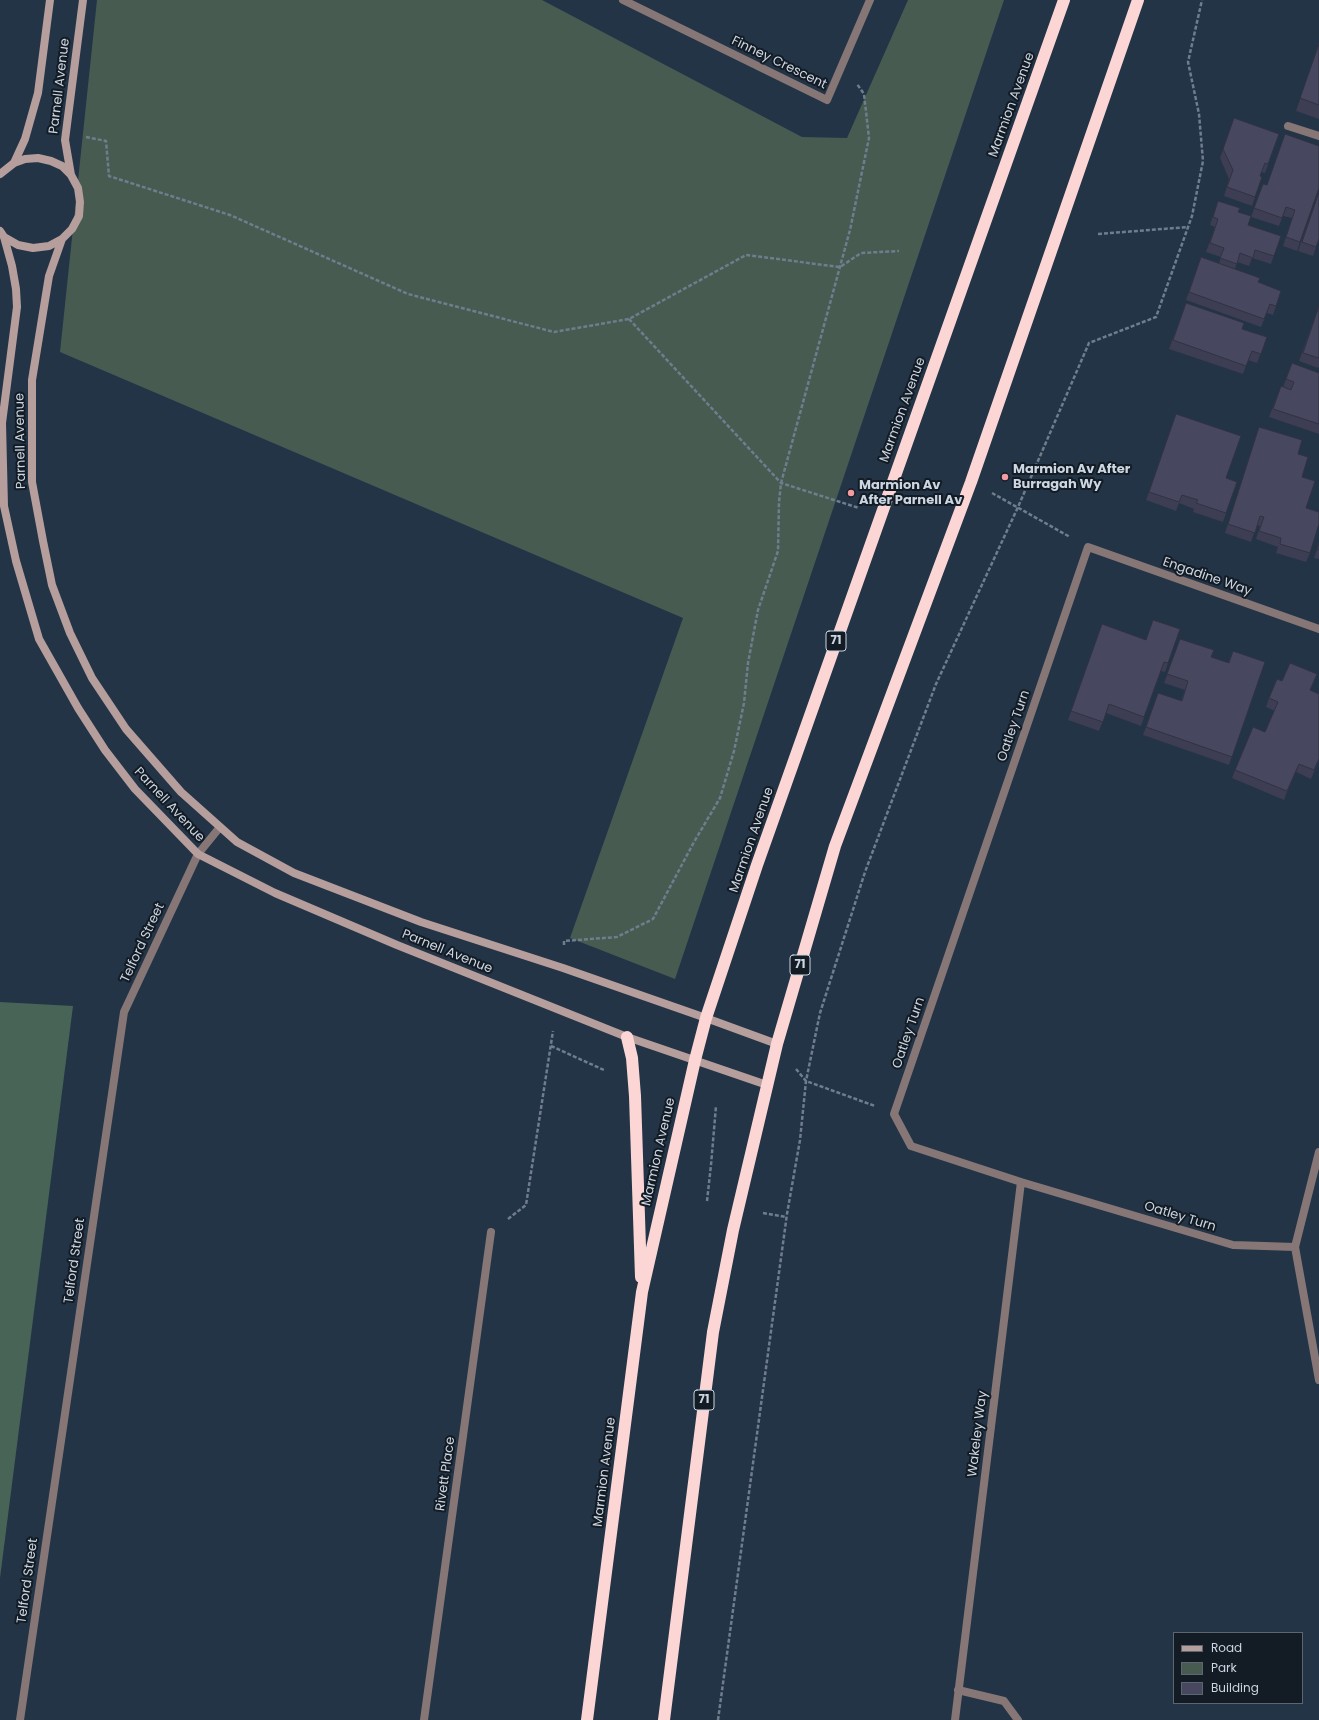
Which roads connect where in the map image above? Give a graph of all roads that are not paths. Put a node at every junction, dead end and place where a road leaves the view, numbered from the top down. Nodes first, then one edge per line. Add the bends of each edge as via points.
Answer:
1 (50, 0) edge
2 (83, 0) edge
3 (623, 0) edge
4 (870, 0) edge
5 (1064, 0) edge
6 (1138, 0) edge
7 (1288, 126) dead end
8 (1319, 136) edge
9 (14, 163) junction
10 (0, 174) edge
11 (71, 175) junction
12 (2, 234) edge
13 (62, 239) junction
14 (1088, 547) joint
15 (1319, 629) edge
16 (220, 827) junction
17 (198, 854) junction
18 (706, 1018) junction
19 (627, 1036) junction
20 (777, 1044) junction
21 (695, 1060) junction
22 (766, 1085) junction
23 (1319, 1152) edge
24 (1021, 1182) junction
25 (492, 1232) road end
26 (1295, 1247) junction
27 (642, 1292) junction
28 (1319, 1380) edge
29 (958, 1690) junction
30 (20, 1720) edge
31 (424, 1720) edge
32 (587, 1720) edge
33 (664, 1720) edge
34 (954, 1720) edge
35 (1018, 1720) edge

1 - 9 street, Parnell Avenue via 38,93 25,138
2 - 11 street, Parnell Avenue via 65,140
3 - 4 street, Finney Crescent via 827,100
5 - 18 highway, Marmion Avenue / 71 via 760,858
6 - 20 highway, 71 via 971,482 835,846
7 - 8 street
9 - 10 street, Parnell Avenue
9 - 11 street, Parnell Avenue via 26,158 51,160
11 - 13 street, Parnell Avenue via 78,188 79,216 72,230
12 - 13 street, Parnell Avenue via 18,245 33,248 49,246
12 - 17 street, Parnell Avenue via 12,266 17,307 2,423 4,506 16,561 39,638 105,750 135,789
13 - 16 street, Parnell Avenue via 49,276 32,380 32,482 52,585 70,633 92,678 126,729 181,792
14 - 15 street, Engadine Way
14 - 24 street, Oatley Turn via 894,1114 911,1146
16 - 17 street, Telford Street
16 - 18 street, Parnell Avenue via 237,842 294,873 421,922
17 - 19 street, Parnell Avenue via 275,893 397,945
17 - 30 street, Telford Street via 124,1012
18 - 20 street, Parnell Avenue
18 - 21 highway, Marmion Avenue / 71
19 - 21 street, Parnell Avenue
19 - 27 highway via 632,1058 635,1096
20 - 22 highway, 71
21 - 22 street, Parnell Avenue
21 - 27 highway, Marmion Avenue / 71
22 - 33 highway, 71 via 713,1332
23 - 26 street
24 - 26 street, Oatley Turn via 1233,1245
24 - 29 street, Wakeley Way
25 - 31 street, Rivett Place
26 - 28 street
27 - 32 highway, Marmion Avenue / 71
29 - 34 street, Wakeley Way
29 - 35 street via 1004,1701

